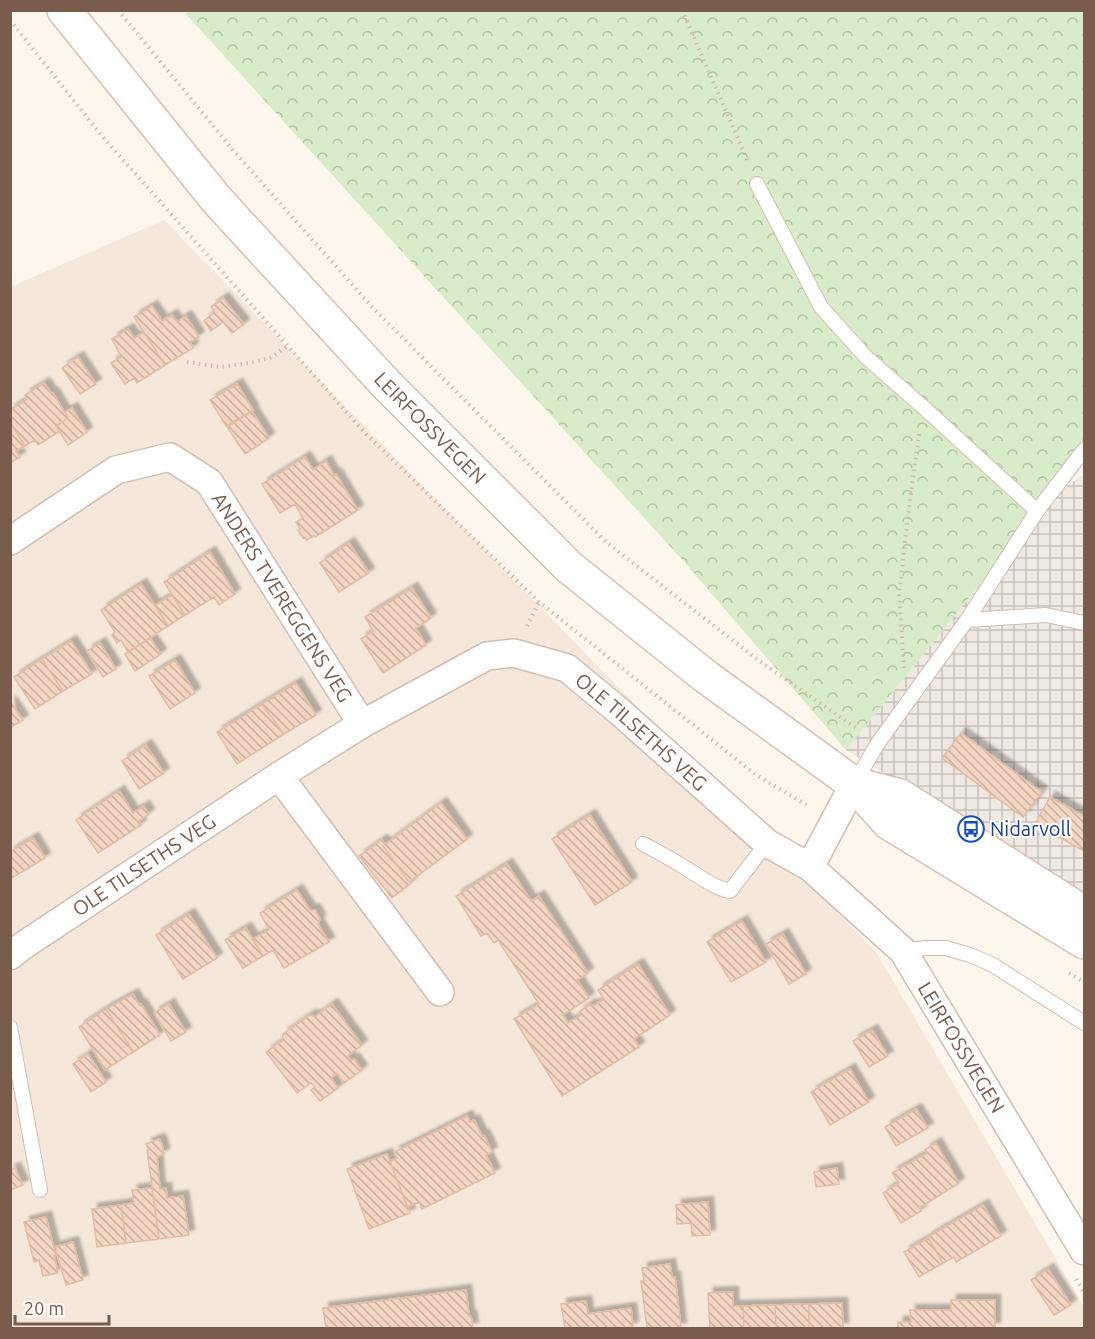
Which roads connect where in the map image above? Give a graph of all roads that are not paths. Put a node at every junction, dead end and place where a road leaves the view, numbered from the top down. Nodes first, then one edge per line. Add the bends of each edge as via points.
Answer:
1 (64, 10) edge
2 (757, 184) road end
3 (1084, 450) edge
4 (1037, 511) junction
5 (10, 541) edge
6 (967, 620) junction
7 (1084, 623) edge
8 (362, 724) junction
9 (279, 776) junction
10 (855, 784) junction
11 (643, 843) dead end
12 (767, 843) junction
13 (810, 867) junction
14 (1084, 913) edge
15 (1084, 942) edge
16 (903, 951) junction
17 (10, 956) edge
18 (440, 992) dead end
19 (1084, 1023) edge
20 (10, 1027) edge
21 (40, 1190) dead end
22 (1084, 1251) edge

1 - 10 street, LEIRFOSSVEGEN via 216,199 386,384 569,567 705,676
2 - 4 lane via 820,307 866,357
3 - 4 lane
4 - 6 lane
5 - 8 street, ANDERS TVEREGGENS VEG via 116,470 170,457 209,482
6 - 7 lane via 1046,615
6 - 10 lane via 878,743
8 - 9 street, OLE TILSETHS VEG
8 - 12 street, OLE TILSETHS VEG via 487,656 514,652 567,668
9 - 17 street, OLE TILSETHS VEG
9 - 18 street
10 - 13 street
10 - 14 street, LEIRFOSSVEGEN via 900,796
10 - 15 street, LEIRFOSSVEGEN via 889,822
11 - 12 lane via 730,891
12 - 13 street, OLE TILSETHS VEG
13 - 16 street, LEIRFOSSVEGEN
16 - 19 lane via 946,948 970,955 993,965
16 - 22 street, LEIRFOSSVEGEN
20 - 21 lane

